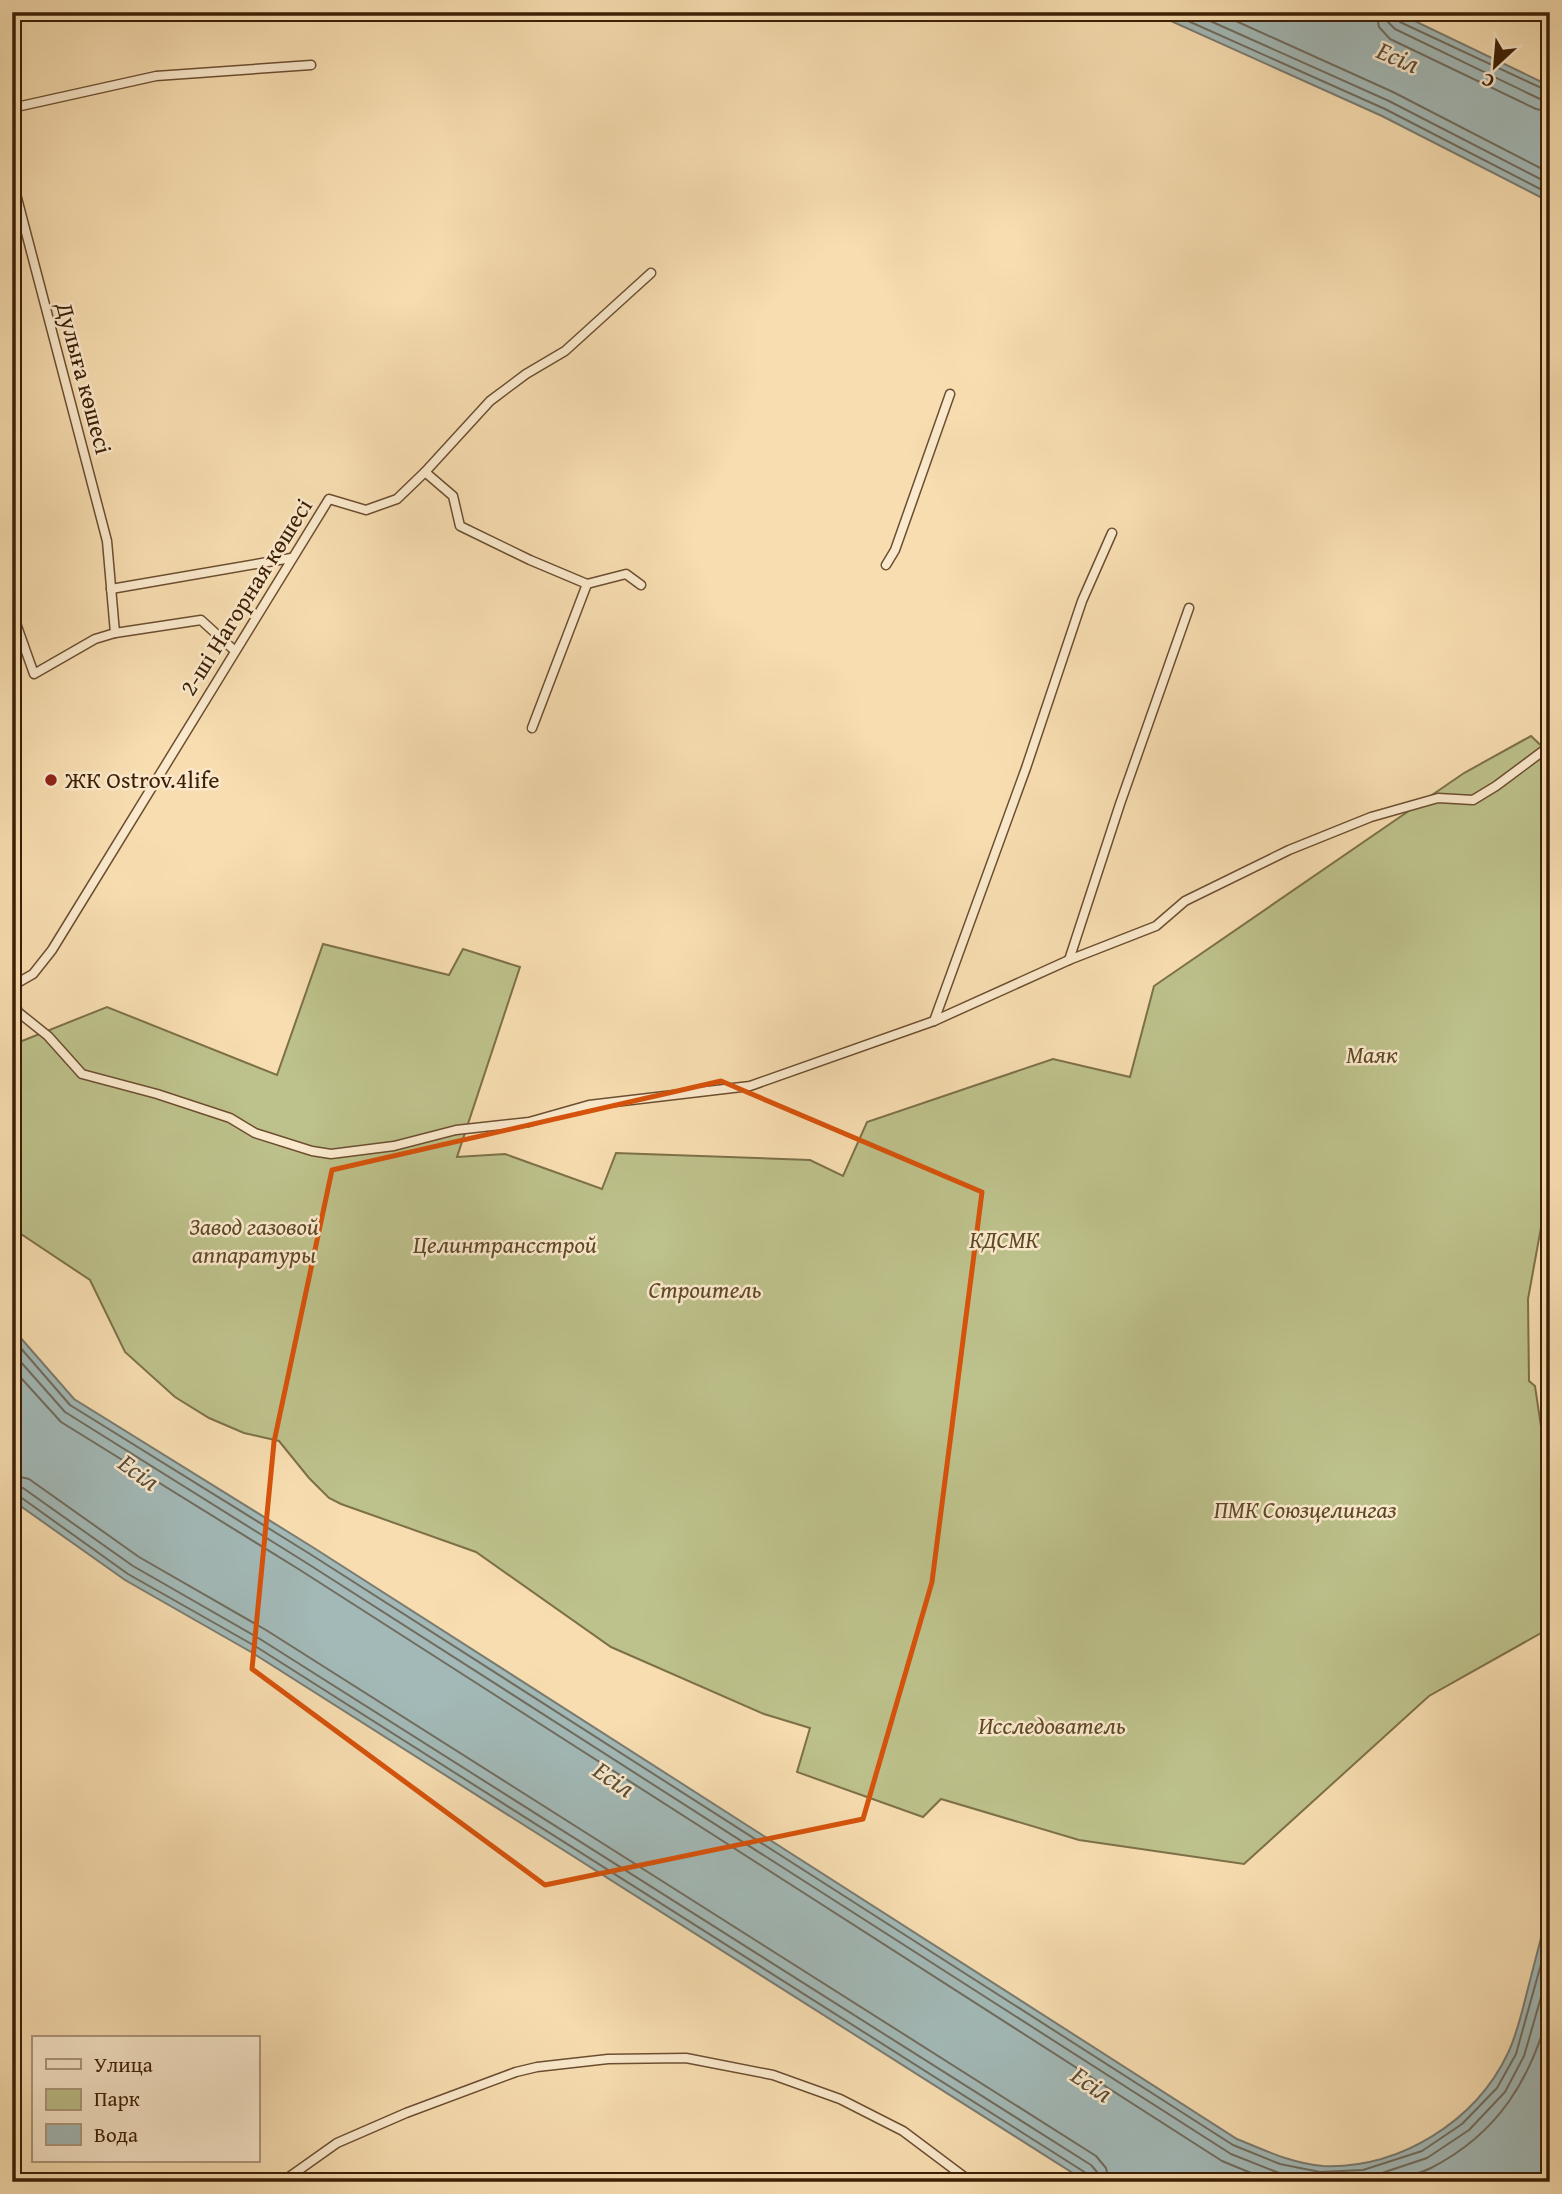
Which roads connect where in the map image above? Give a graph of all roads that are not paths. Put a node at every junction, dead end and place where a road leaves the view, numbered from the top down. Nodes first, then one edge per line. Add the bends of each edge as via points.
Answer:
1 (311, 65) dead end
2 (12, 108) edge
3 (12, 179) edge
4 (650, 272) dead end
5 (950, 394) dead end
6 (425, 472) junction
7 (1112, 533) dead end
8 (291, 558) junction
9 (886, 565) dead end
10 (587, 584) junction
11 (642, 585) dead end
12 (111, 589) junction
13 (1189, 608) dead end
14 (12, 612) edge
15 (115, 633) junction
16 (235, 651) junction
17 (532, 728) dead end
18 (1550, 743) edge
19 (1069, 960) junction
20 (12, 986) edge
21 (12, 995) edge
22 (934, 1021) junction
23 (282, 2182) edge
24 (971, 2182) edge

1 - 2 street via 156,76
3 - 12 street, Дулыға көшесі via 107,541
4 - 6 street, 2-ші Нагорная көшесі via 565,351 490,401
5 - 9 street
6 - 8 street, 2-ші Нагорная көшесі via 397,499 366,510 329,499
6 - 10 street via 453,496 460,526
7 - 22 street via 1082,601 1027,768
8 - 12 street
8 - 16 street, 2-ші Нагорная көшесі
10 - 11 street via 626,574
10 - 17 street
12 - 15 street, Дулыға көшесі
13 - 19 street
14 - 15 street via 34,674 95,639
15 - 16 street via 201,620
16 - 20 street, 2-ші Нагорная көшесі via 52,950 33,974
18 - 19 street via 1473,800 1438,798 1371,817 1289,850 1185,901 1156,926
19 - 22 street
21 - 22 street via 18,1012 48,1036 82,1074 230,1118 293,1147 331,1154 394,1146 456,1130 529,1122 589,1105 750,1086
23 - 24 street via 337,2143 516,2072 608,2059 686,2057 773,2075 840,2099 903,2131

